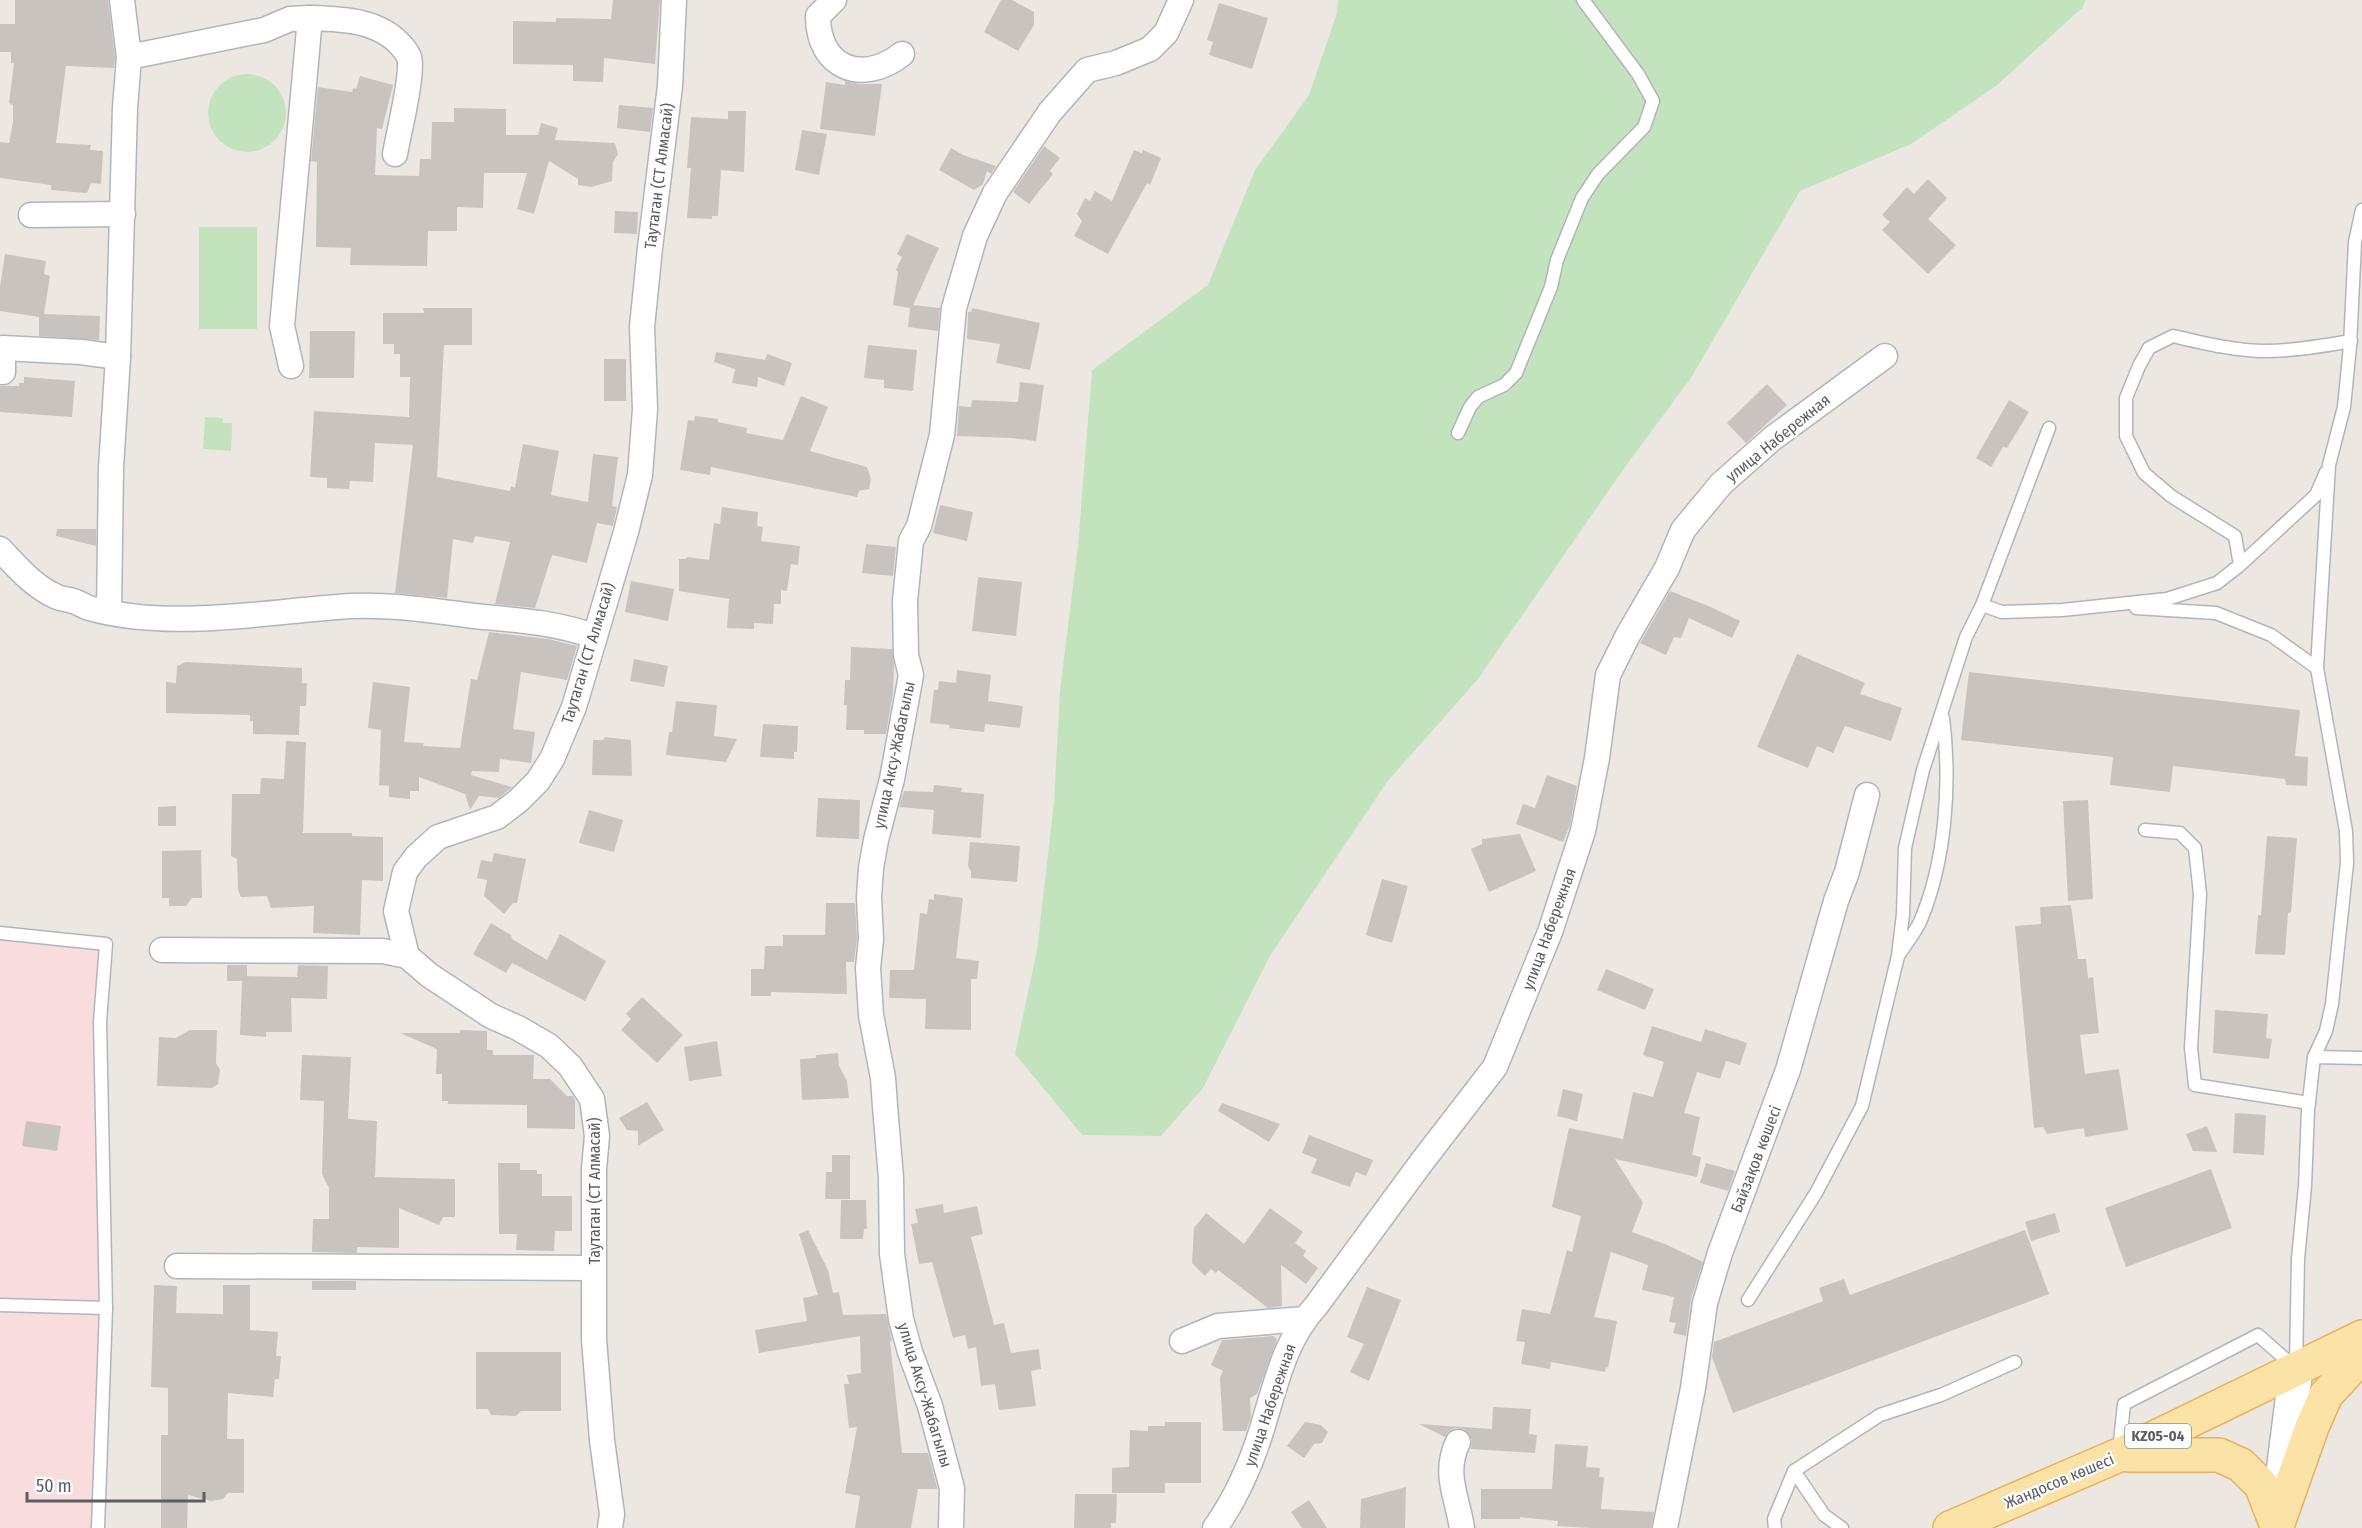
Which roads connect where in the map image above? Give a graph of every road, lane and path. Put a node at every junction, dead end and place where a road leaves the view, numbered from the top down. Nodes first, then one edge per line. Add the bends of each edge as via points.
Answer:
1 (122, 0) edge
2 (674, 0) edge
3 (834, 0) edge
4 (1181, 0) edge
5 (1583, 0) edge
6 (310, 18) junction
7 (902, 54) dead end
8 (129, 57) junction
9 (395, 154) dead end
10 (2362, 210) edge
11 (123, 214) junction
12 (31, 215) dead end
13 (2350, 341) junction
14 (1, 348) edge
15 (1885, 356) dead end
16 (118, 357) junction
17 (291, 366) dead end
18 (3, 372) dead end
19 (2049, 428) dead end
20 (1458, 433) dead end
21 (2329, 465) junction
22 (0, 549) edge
23 (2240, 565) junction
24 (1982, 605) junction
25 (2105, 606) junction
26 (109, 612) junction
27 (595, 637) junction
28 (2317, 668) junction
29 (1942, 716) junction
30 (1867, 795) dead end
31 (2145, 830) dead end
32 (0, 933) edge
33 (162, 950) dead end
34 (407, 956) junction
35 (1898, 956) junction
36 (2314, 1057) junction
37 (2362, 1058) edge
38 (2309, 1102) junction
39 (177, 1266) dead end
40 (593, 1268) junction
41 (1748, 1300) dead end
42 (0, 1305) edge
43 (106, 1308) junction
44 (1304, 1319) junction
45 (2362, 1337) edge
46 (1182, 1341) dead end
47 (2362, 1356) edge
48 (2015, 1362) dead end
49 (2296, 1369) junction
50 (1458, 1443) dead end
51 (2119, 1455) junction
52 (1794, 1471) junction
53 (2276, 1527) edge
54 (98, 1528) edge
55 (610, 1528) edge
56 (951, 1528) edge
57 (1215, 1528) edge
58 (1462, 1528) edge
59 (1665, 1528) edge
60 (1775, 1528) edge
61 (1842, 1528) edge
62 (1950, 1528) edge

1 - 8 street
2 - 27 street, Таутаган (СТ Алмасай) via 670,86 642,327 645,409 640,475
3 - 7 street via 818,16 818,32 824,48 840,64 855,71 864,70 885,66
4 - 56 street, улица Аксу-Жабагылы via 1166,33 1150,49 1087,70 1050,112 995,193 975,236 954,308 942,435 920,526 911,541 905,601 906,655 911,675 871,868 868,968 871,1015 884,1087 892,1254 901,1319 952,1488
5 - 20 lane via 1638,74 1653,101 1644,127 1598,174 1582,198 1516,373 1504,385 1478,397
6 - 8 street via 290,19 264,30
6 - 9 street via 376,27 397,40 410,57
6 - 17 street via 282,326
8 - 11 street
10 - 13 lane via 2355,242
11 - 12 street
11 - 16 street
13 - 21 lane via 2344,407
13 - 23 lane via 2265,351 2173,336 2149,348 2139,366 2126,398 2126,435 2144,473 2171,496 2235,536
14 - 16 street
14 - 18 street
15 - 44 street, улица Набережная via 1773,438 1721,484 1683,530 1667,568 1608,675 1583,831 1550,932 1495,1067
16 - 26 street via 111,468
19 - 24 lane
21 - 23 lane via 2316,495
21 - 28 lane
22 - 26 street via 28,578 56,597
23 - 25 lane via 2217,583 2177,596
24 - 25 lane via 2002,612
24 - 29 lane via 1966,637
25 - 28 lane via 2216,613 2271,635
26 - 27 street via 210,617 354,606 391,607 522,621 579,630
27 - 34 street, Таутаган (СТ Алмасай) via 574,707 538,781 497,817 438,837 405,872 396,911
28 - 36 lane via 2346,831 2347,863 2332,1004 2326,1031
29 - 35 lane via 1923,770 1905,848
29 - 35 lane via 1947,780 1944,822 1920,922
30 - 59 street, Байзақов көшесі via 1788,1070 1705,1303 1693,1388
31 - 38 lane via 2180,833 2195,848 2200,894 2191,1048 2195,1085
32 - 43 lane via 106,945 100,1022
33 - 34 street via 382,951
34 - 40 street, Таутаган (СТ Алмасай) via 491,1016 549,1046 570,1066 592,1099 597,1136
35 - 41 lane via 1862,1106 1816,1194
36 - 37 lane
36 - 38 lane
38 - 49 lane via 2298,1259
39 - 40 street
40 - 55 street, Таутаган (СТ Алмасай) via 594,1339 612,1514
42 - 43 lane
43 - 54 lane
44 - 46 street via 1218,1326
44 - 57 street, улица Набережная via 1276,1377 1243,1482
45 - 49 main road, Жандосов көшесі / KZ05-04
47 - 53 main road via 2326,1395
48 - 52 lane via 1941,1395 1880,1415
49 - 51 main road, Жандосов көшесі / KZ05-04
49 - 51 lane via 2258,1335 2124,1404
49 - 53 main road
50 - 58 street via 1451,1457 1450,1472
51 - 53 main road via 2226,1458 2241,1465 2261,1485
51 - 62 main road, Жандосов көшесі / KZ05-04
52 - 60 lane via 1774,1519
52 - 61 lane via 1824,1515

